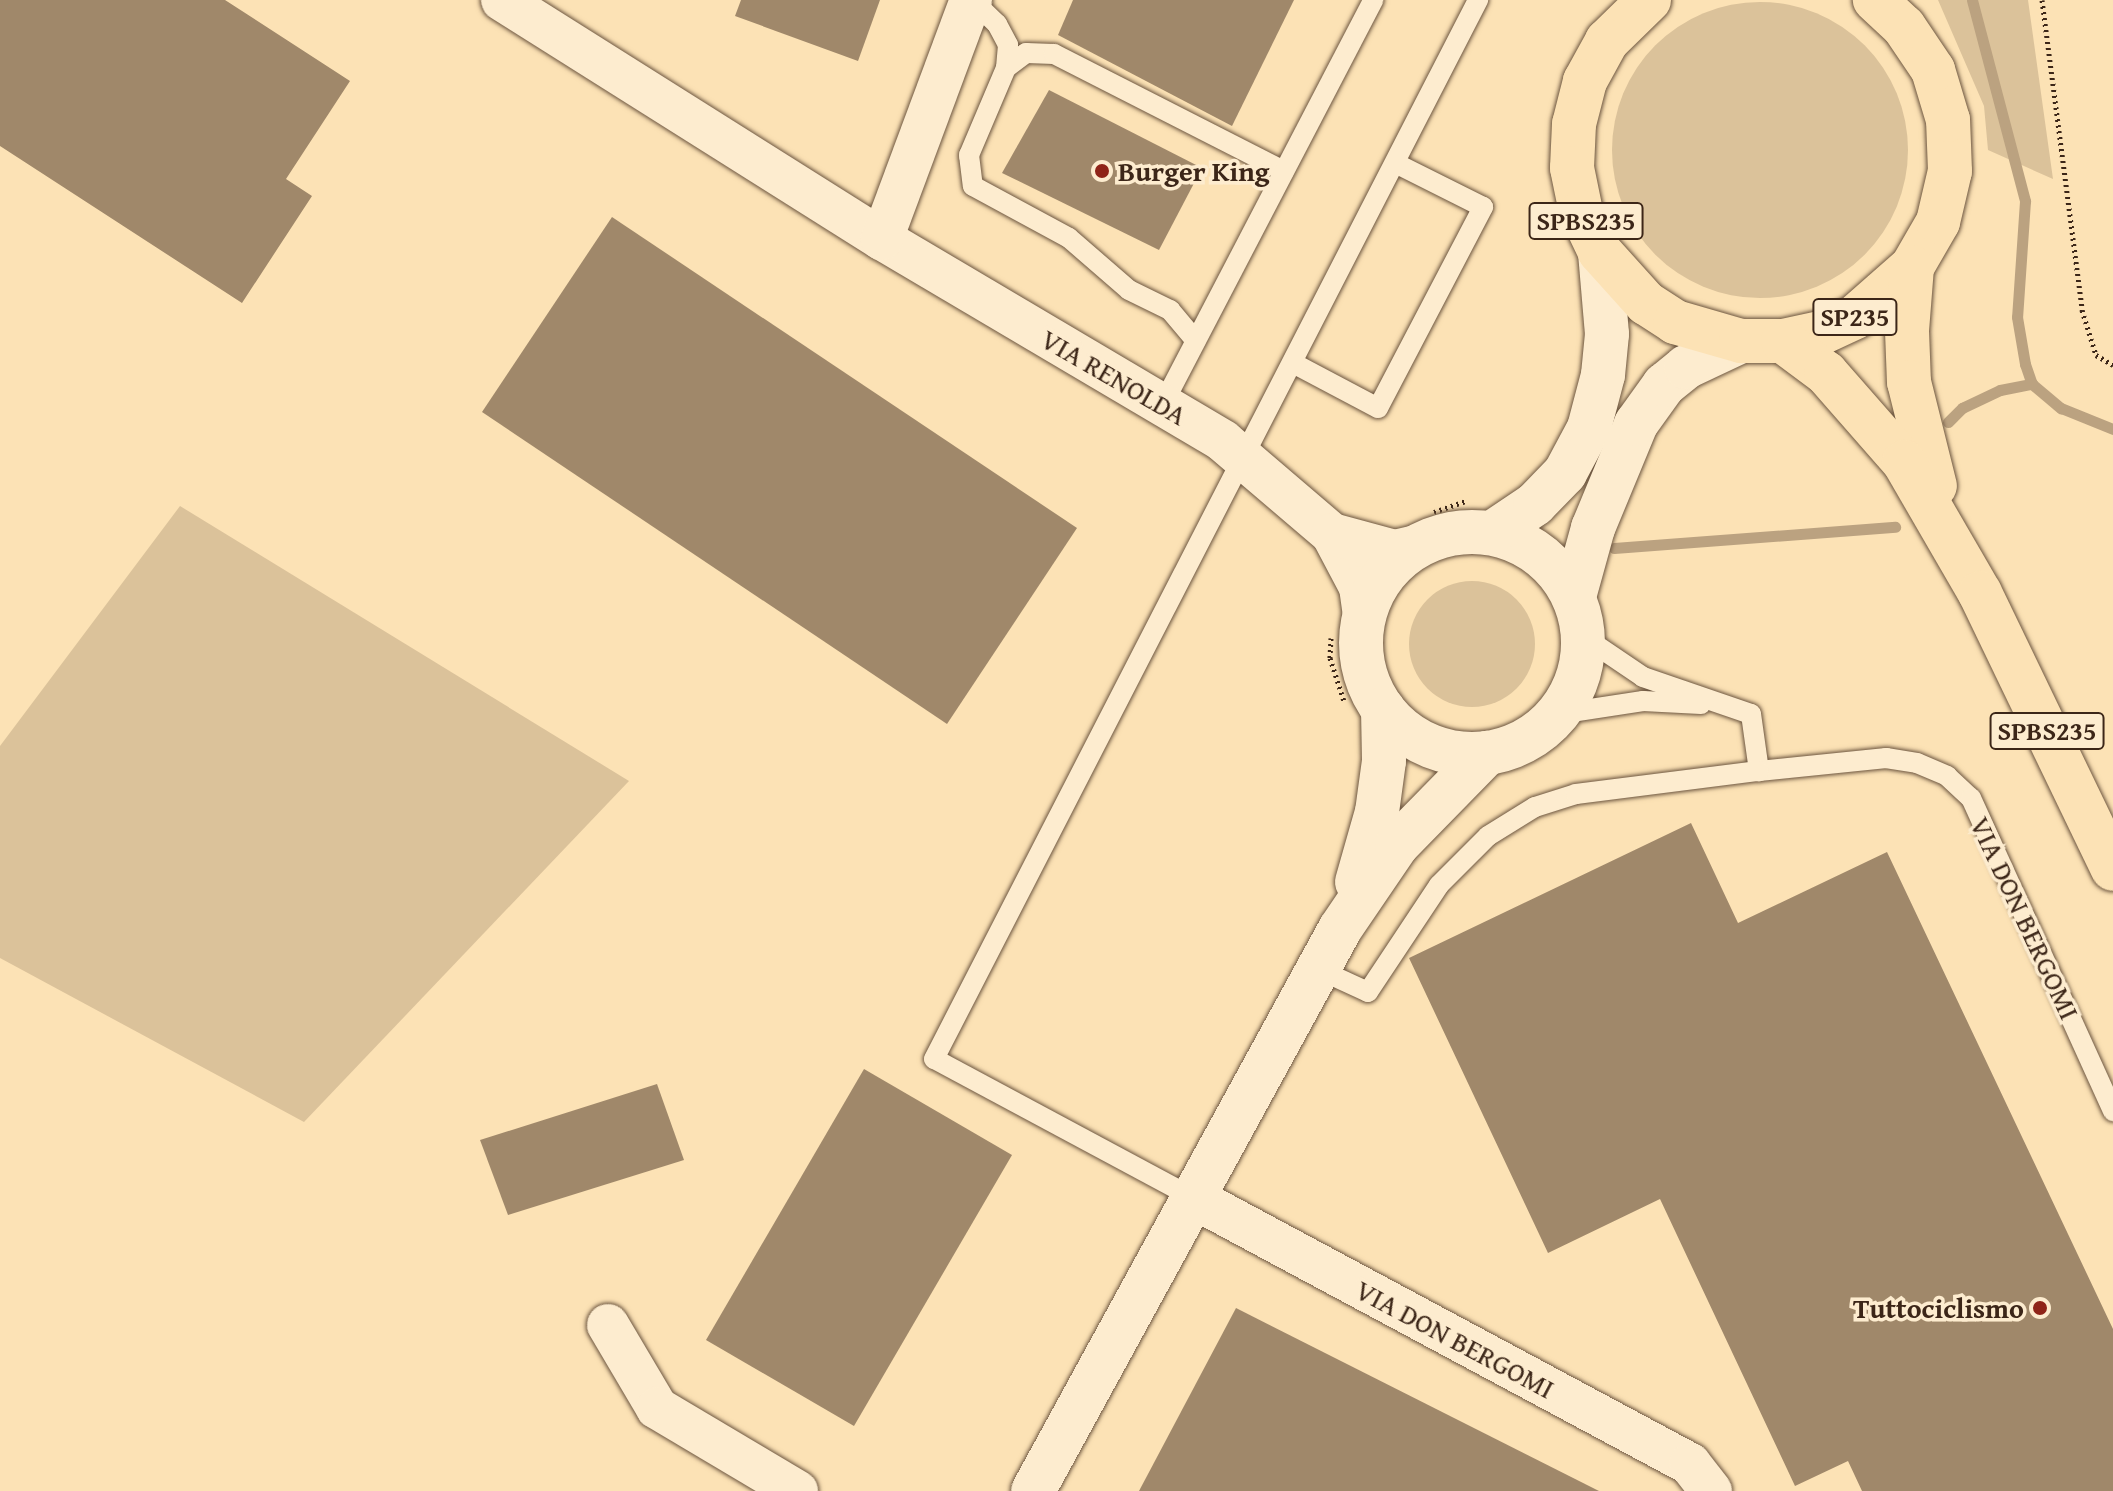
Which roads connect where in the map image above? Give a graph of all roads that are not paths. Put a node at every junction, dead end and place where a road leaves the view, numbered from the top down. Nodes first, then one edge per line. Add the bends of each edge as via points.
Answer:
1 (971, 0) edge
2 (1373, 0) edge
3 (1478, 0) edge
4 (1649, 0) edge
5 (519, 5) edge
6 (1893, 9) edge
7 (1006, 68) junction
8 (1395, 163) junction
9 (1284, 171) junction
10 (882, 239) junction
11 (1600, 252) junction
12 (1912, 267) junction
13 (1196, 341) junction
14 (1741, 341) junction
15 (1783, 341) junction
16 (1293, 363) junction
17 (1162, 406) junction
18 (1244, 459) junction
19 (1484, 516) junction
20 (1419, 531) junction
21 (1332, 534) junction
22 (1949, 534) junction
23 (1579, 617) junction
24 (1348, 622) junction
25 (1721, 705) junction
26 (1366, 712) junction
27 (1558, 714) junction
28 (1487, 753) junction
29 (1759, 771) junction
30 (2113, 869) edge
31 (1340, 929) junction
32 (1318, 969) junction
33 (2113, 1111) edge
34 (1190, 1196) junction
35 (608, 1325) dead end
36 (797, 1491) edge
37 (1033, 1491) edge
38 (1711, 1491) edge

1 - 7 lane via 997,24 1008,45
1 - 10 street
2 - 9 lane
3 - 8 lane
4 - 11 main road, SPBS235 via 1607,41 1585,81 1574,124 1572,168 1581,212
5 - 10 street, VIA RENOLDA
6 - 12 main road via 1933,70 1948,120 1950,171 1938,222
7 - 9 lane via 1026,53 1054,54
7 - 13 lane via 969,155 973,186 1069,238 1129,290 1170,310
8 - 16 lane
8 - 16 lane via 1483,207 1378,408
9 - 13 lane
10 - 17 street, VIA RENOLDA
11 - 14 main road, SPBS235 via 1646,303 1675,322
11 - 19 street via 1607,334 1589,428 1565,473 1535,504
12 - 15 main road, SP235 via 1855,317 1821,333
12 - 22 main road via 1909,382
13 - 17 lane
14 - 15 main road, SPBS235
14 - 23 street via 1686,367 1664,385 1636,424 1593,528
15 - 22 main road via 1826,373 1866,414
16 - 18 lane
17 - 18 street, VIA RENOLDA
18 - 21 street, VIA RENOLDA
18 - 34 lane via 1172,589 934,1059
19 - 20 street via 1441,536
19 - 23 street via 1554,567
20 - 21 street, VIA RENOLDA via 1395,551
20 - 24 street
21 - 24 street, VIA RENOLDA via 1360,587
22 - 30 main road, SPBS235
23 - 25 lane via 1643,677
23 - 27 street via 1582,665
24 - 26 street via 1363,665
25 - 27 lane via 1643,701
25 - 29 lane via 1751,714
26 - 28 street via 1448,751
26 - 31 street via 1384,761 1377,812
27 - 28 street via 1514,747
28 - 31 street via 1397,845
29 - 32 lane, VIA DON BERGOMI via 1576,794 1535,807 1488,836 1439,885 1368,992
29 - 33 lane, VIA DON BERGOMI via 1886,758 1947,776 1971,798
31 - 32 street
32 - 34 street
34 - 37 street
34 - 38 street, VIA DON BERGOMI via 1690,1464
35 - 36 street via 657,1408

